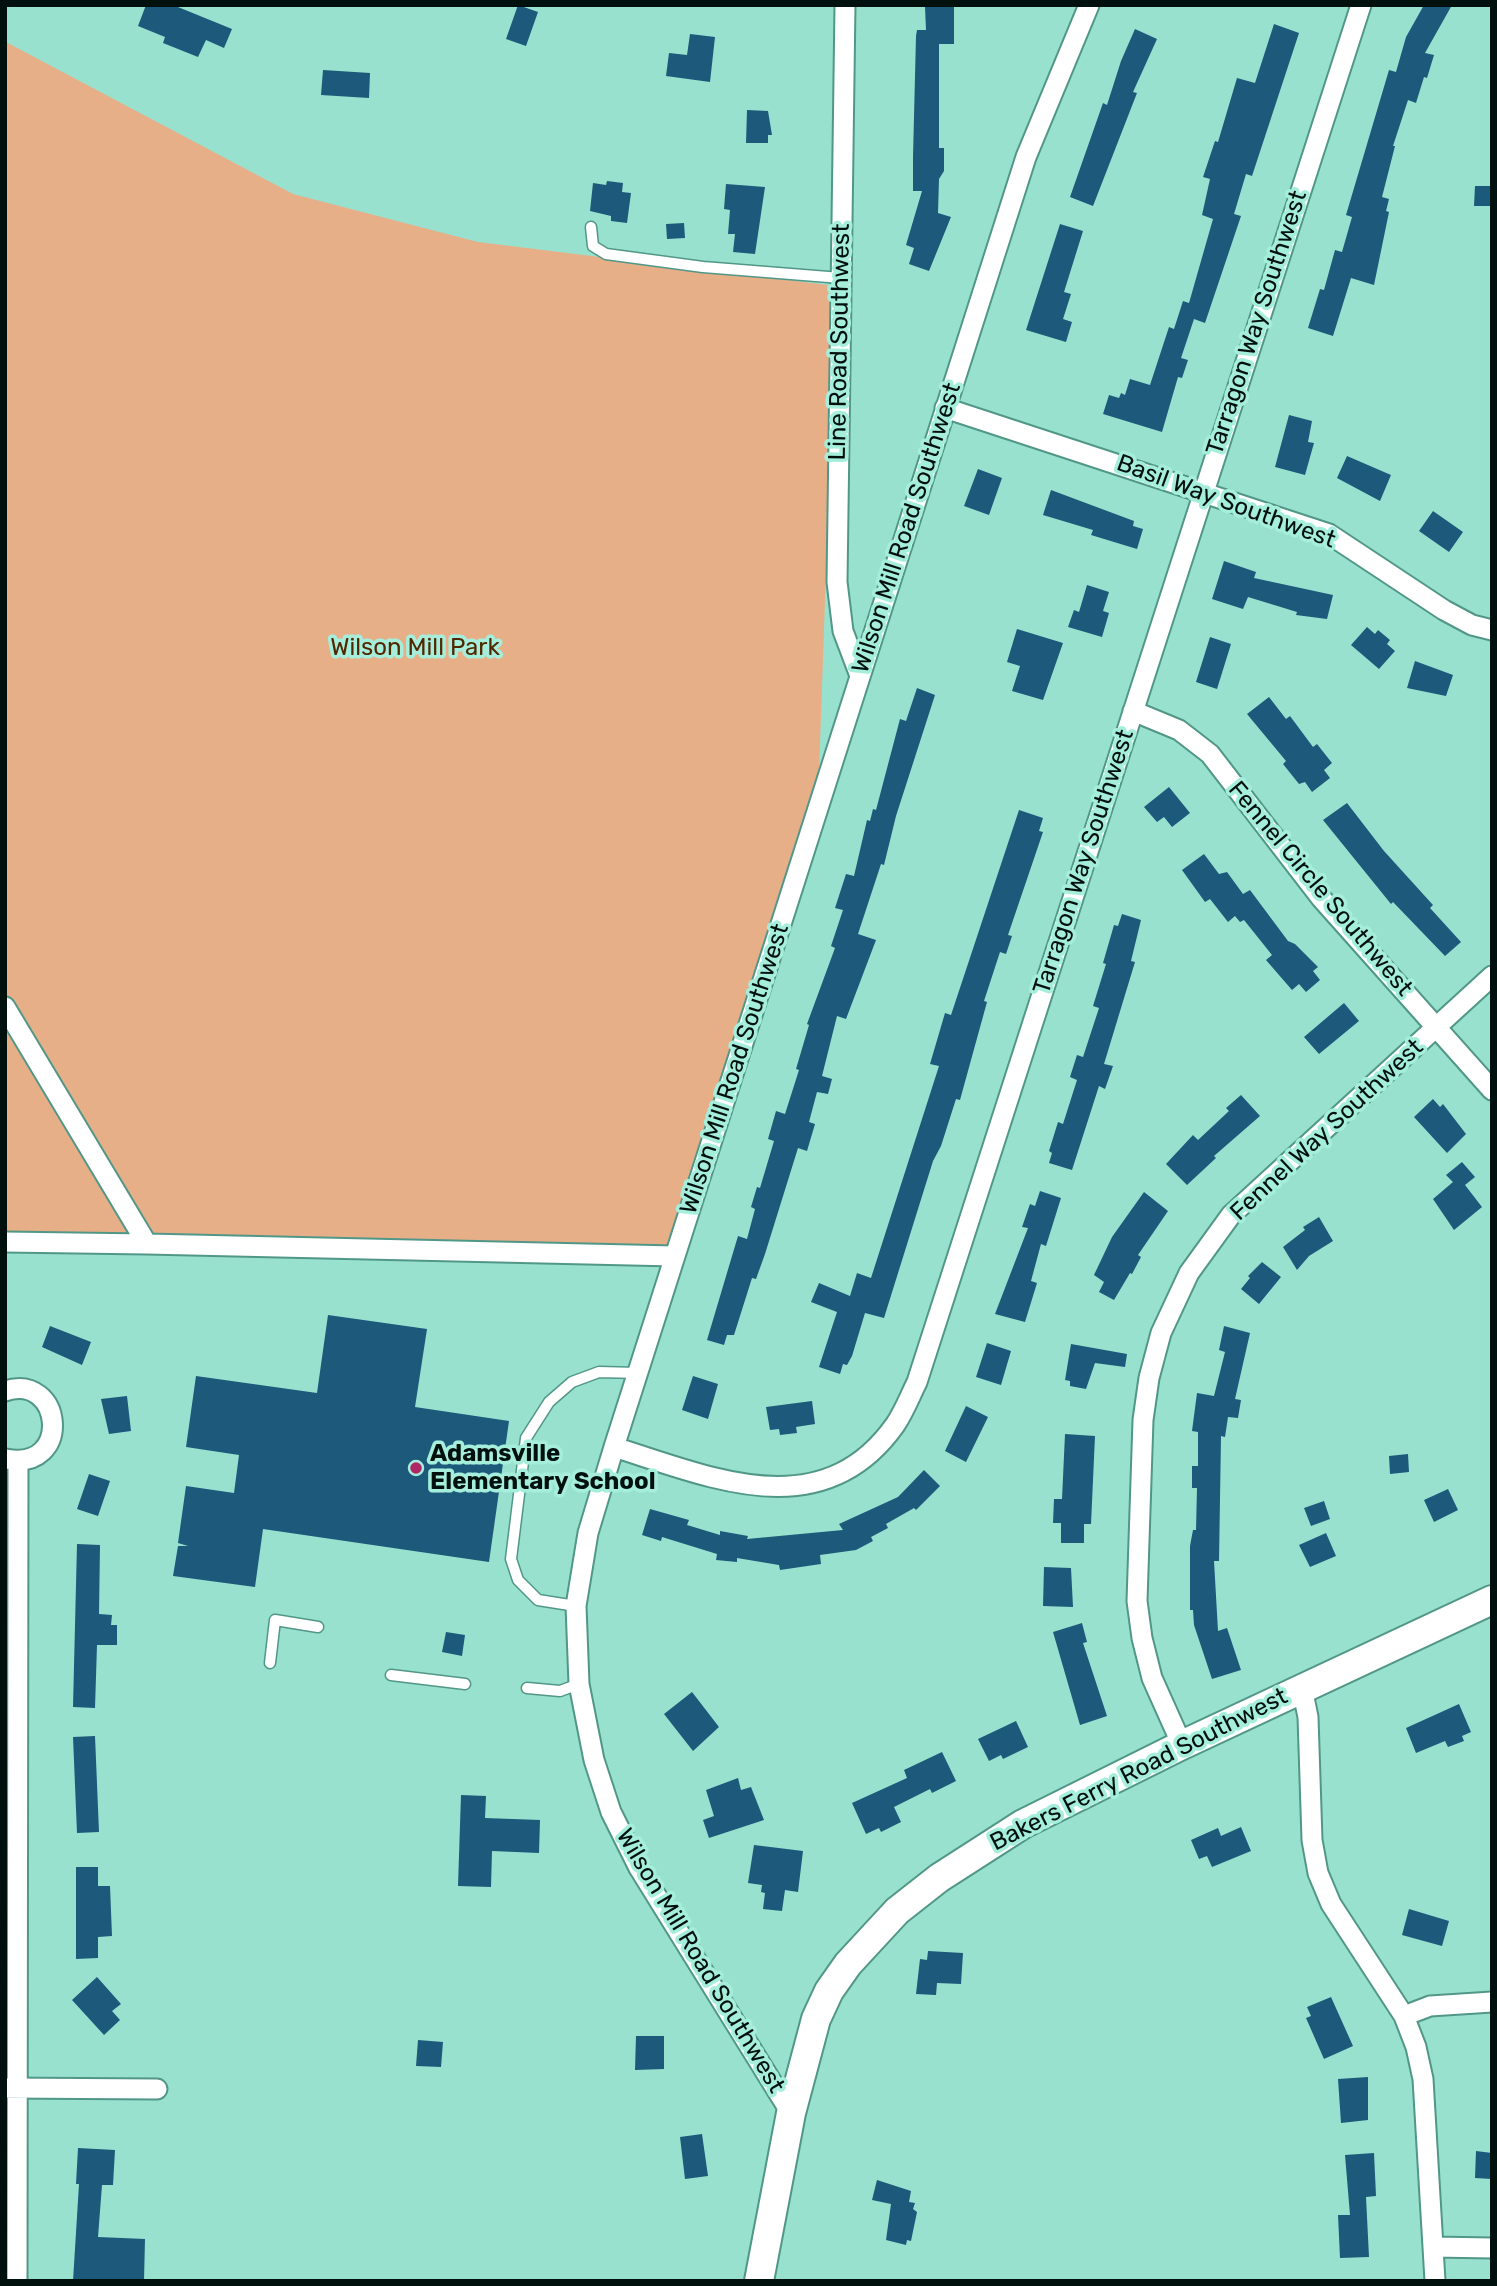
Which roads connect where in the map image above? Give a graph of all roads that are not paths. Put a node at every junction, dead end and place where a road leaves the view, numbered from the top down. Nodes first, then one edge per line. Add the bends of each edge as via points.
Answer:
1 (845, 5) edge
2 (1089, 5) edge
3 (1361, 5) edge
4 (591, 228) dead end
5 (841, 278) junction
6 (945, 408) junction
7 (1203, 491) junction
8 (1492, 630) edge
9 (860, 676) junction
10 (1133, 711) junction
11 (1492, 976) edge
12 (5, 1007) edge
13 (1436, 1028) junction
14 (1492, 1090) edge
15 (5, 1242) edge
16 (147, 1244) junction
17 (675, 1256) junction
18 (638, 1373) junction
19 (5, 1391) edge
20 (614, 1447) junction
21 (12, 1459) edge
22 (1492, 1600) edge
23 (576, 1606) junction
24 (318, 1627) dead end
25 (270, 1663) dead end
26 (391, 1675) dead end
27 (11, 1677) edge
28 (465, 1684) dead end
29 (579, 1684) junction
30 (527, 1688) dead end
31 (1302, 1688) junction
32 (1182, 1745) junction
33 (1492, 2002) edge
34 (1404, 2016) junction
35 (11, 2088) edge
36 (157, 2089) dead end
37 (791, 2113) junction
38 (1433, 2247) junction
39 (1492, 2248) edge
40 (17, 2281) edge
41 (759, 2281) edge
42 (1435, 2281) edge

1 - 5 street, Line Road Southwest
2 - 6 street, Wilson Mill Road Southwest via 1026,158
3 - 7 street, Tarragon Way Southwest
4 - 5 lane via 593,246 606,254
5 - 9 street, Line Road Southwest via 837,582 843,631
6 - 7 street, Basil Way Southwest
6 - 9 street, Wilson Mill Road Southwest
7 - 8 street, Basil Way Southwest via 1329,534 1444,610
7 - 10 street, Tarragon Way Southwest
9 - 17 street, Wilson Mill Road Southwest
10 - 13 street, Fennel Circle Southwest via 1179,730 1210,754 1321,898
10 - 20 street, Tarragon Way Southwest via 917,1382 896,1424 870,1452 843,1470 782,1488 734,1484
11 - 13 street, Fennel Way Southwest
12 - 16 street
13 - 14 street, Fennel Circle Southwest
13 - 32 street, Fennel Way Southwest via 1231,1216 1189,1273 1161,1333 1143,1420 1138,1601 1152,1678
15 - 16 street
16 - 17 street
17 - 18 street, Wilson Mill Road Southwest
18 - 20 street, Wilson Mill Road Southwest
18 - 23 lane via 599,1372 572,1382 549,1402 526,1438 511,1559 518,1580 538,1600
19 - 21 street via 33,1392 43,1399 54,1420 49,1443 30,1458
20 - 23 street, Wilson Mill Road Southwest via 589,1533
21 - 27 street
22 - 31 street, Bakers Ferry Road Southwest
23 - 29 street, Wilson Mill Road Southwest
24 - 25 lane via 275,1620
26 - 28 lane
27 - 35 street
29 - 30 lane via 560,1690
29 - 37 street, Wilson Mill Road Southwest via 594,1760 622,1834
31 - 32 street, Bakers Ferry Road Southwest
31 - 34 street via 1318,1873 1331,1905
32 - 37 street, Bakers Ferry Road Southwest via 1024,1824 897,1911 829,1990 816,2019
33 - 34 street via 1430,2006
34 - 38 street via 1423,2078
35 - 36 street
35 - 40 street
37 - 41 street, Bakers Ferry Road Southwest
38 - 39 street
38 - 42 street

